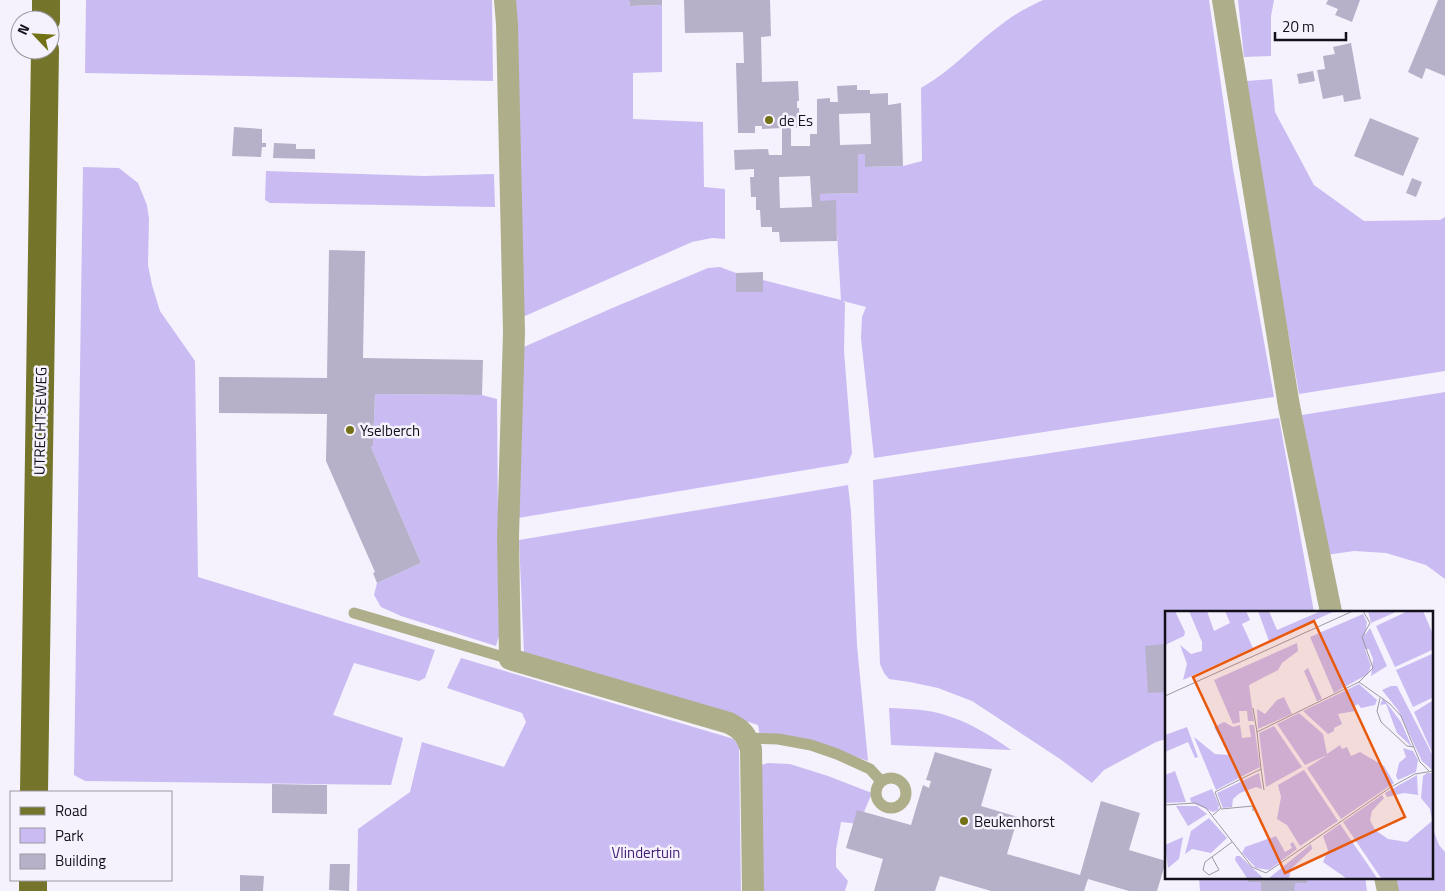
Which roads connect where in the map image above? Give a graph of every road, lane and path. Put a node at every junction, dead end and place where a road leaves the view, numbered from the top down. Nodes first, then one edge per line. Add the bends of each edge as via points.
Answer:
1 (505, 0) edge
2 (1223, 0) edge
3 (45, 60) edge
4 (1331, 611) edge
5 (354, 613) dead end
6 (510, 659) junction
7 (747, 738) junction
8 (881, 781) dead end
9 (34, 791) edge
10 (1385, 878) edge
11 (753, 891) edge
12 (1388, 891) edge

1 - 6 street via 514,332 508,538
2 - 4 street via 1289,406
3 - 9 main road, UTRECHTSEWEG
5 - 6 lane
6 - 7 street via 729,723
7 - 8 lane via 811,745 870,769
7 - 11 street via 751,749
10 - 12 street

